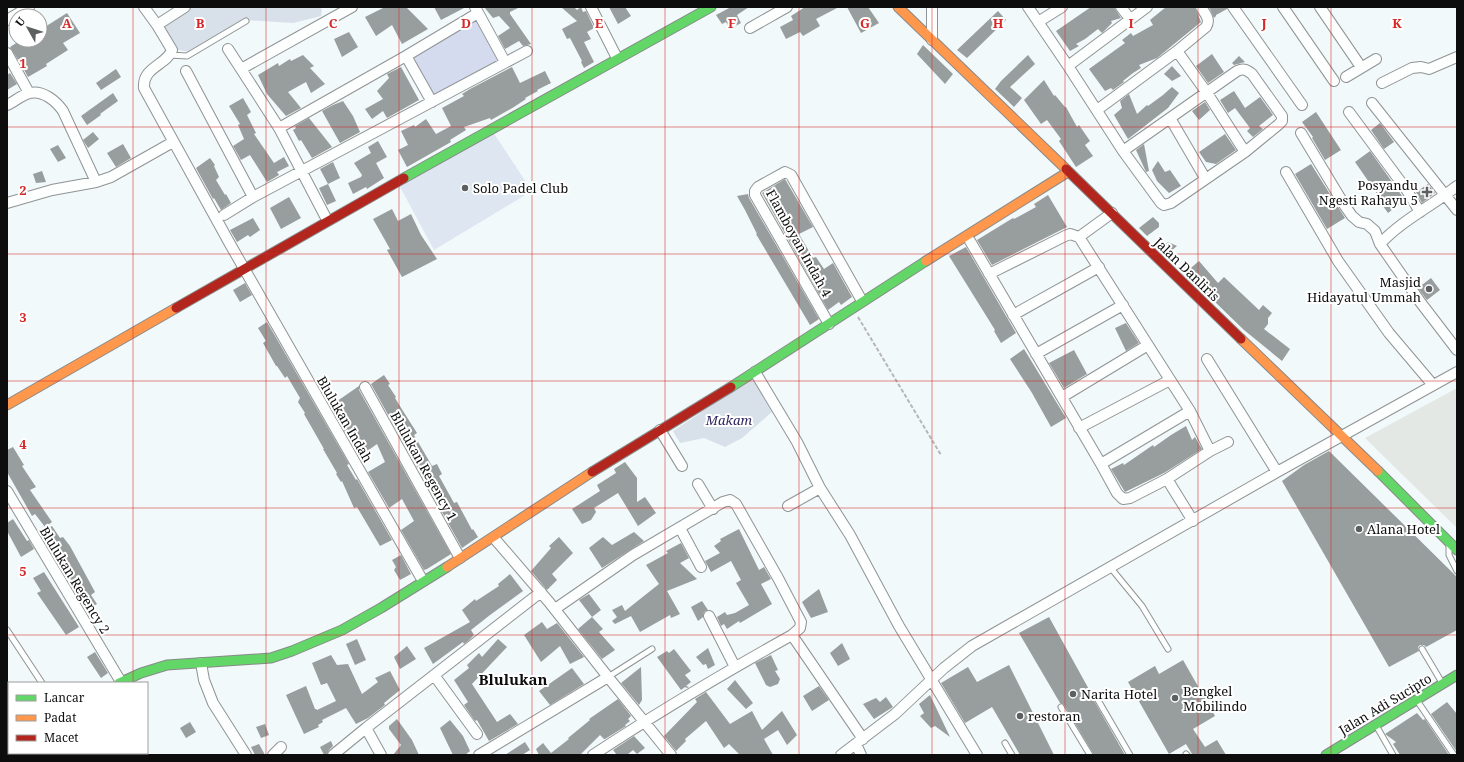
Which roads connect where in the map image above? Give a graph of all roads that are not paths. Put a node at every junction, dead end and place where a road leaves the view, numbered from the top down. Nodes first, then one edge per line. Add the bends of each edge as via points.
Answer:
1 (29, 7) edge
2 (144, 7) edge
3 (185, 7) edge
4 (352, 7) edge
5 (591, 7) edge
6 (711, 7) edge
7 (787, 7) edge
8 (898, 7) edge
9 (932, 7) edge
10 (1028, 7) edge
11 (1062, 7) edge
12 (1121, 7) edge
13 (1147, 7) edge
14 (1200, 7) edge
15 (1233, 7) edge
16 (1283, 7) edge
17 (1320, 7) edge
18 (476, 10) edge
19 (1130, 19) junction
20 (7, 20) edge
21 (246, 22) dead end
22 (1038, 22) junction
23 (157, 25) junction
24 (750, 28) dead end
25 (932, 40) junction
26 (228, 49) dead end
27 (527, 51) dead end
28 (1176, 52) junction
29 (7, 53) edge
30 (170, 55) junction
31 (406, 56) junction
32 (618, 58) junction
33 (1376, 59) dead end
34 (1455, 61) edge
35 (505, 62) junction
36 (1068, 66) junction
37 (1361, 68) junction
38 (240, 69) junction
39 (186, 71) dead end
40 (1346, 77) dead end
41 (1334, 81) dead end
42 (1382, 83) dead end
43 (29, 93) junction
44 (1206, 93) junction
45 (432, 102) junction
46 (1372, 103) dead end
47 (7, 105) edge
48 (1302, 105) dead end
49 (1097, 110) junction
50 (1349, 112) dead end
51 (1170, 118) junction
52 (279, 128) junction
53 (1301, 133) dead end
54 (173, 142) junction
55 (1123, 151) junction
56 (1245, 152) junction
57 (303, 171) junction
58 (1068, 172) junction
59 (1286, 172) dead end
60 (1205, 178) junction
61 (96, 182) junction
62 (1457, 186) edge
63 (1445, 195) junction
64 (254, 197) junction
65 (7, 203) edge
66 (1457, 210) edge
67 (1420, 212) junction
68 (1112, 213) junction
69 (224, 216) dead end
70 (325, 216) dead end
71 (1079, 237) junction
72 (970, 241) dead end
73 (1380, 244) junction
74 (1099, 267) junction
75 (245, 269) junction
76 (989, 274) junction
77 (862, 301) junction
78 (1123, 305) junction
79 (1013, 315) junction
80 (829, 324) junction
81 (1148, 346) junction
82 (1457, 350) edge
83 (1036, 354) junction
84 (1207, 359) dead end
85 (755, 372) junction
86 (1457, 372) edge
87 (1170, 380) junction
88 (1433, 385) junction
89 (365, 387) dead end
90 (1062, 397) junction
91 (7, 405) edge
92 (1190, 411) junction
93 (1079, 428) junction
94 (660, 430) junction
95 (1341, 436) junction
96 (1228, 442) dead end
97 (1210, 451) junction
98 (1101, 464) junction
99 (682, 466) dead end
100 (1277, 472) junction
101 (1167, 478) junction
102 (698, 484) dead end
103 (820, 488) junction
104 (7, 491) edge
105 (788, 506) dead end
106 (713, 509) junction
107 (1193, 521) junction
108 (680, 528) junction
109 (494, 538) junction
110 (1449, 541) junction
111 (1457, 550) edge
112 (460, 558) junction
113 (702, 567) dead end
114 (1110, 567) junction
115 (1457, 571) edge
116 (423, 581) junction
117 (541, 592) junction
118 (555, 609) junction
119 (709, 616) dead end
120 (7, 630) edge
121 (792, 635) junction
122 (652, 649) dead end
123 (1168, 649) dead end
124 (1422, 649) dead end
125 (201, 663) junction
126 (735, 667) junction
127 (434, 675) junction
128 (1457, 675) edge
129 (608, 677) junction
130 (932, 679) junction
131 (41, 682) edge
132 (119, 682) edge
133 (122, 682) edge
134 (1442, 684) junction
135 (1095, 694) dead end
136 (1416, 700) junction
137 (1061, 707) dead end
138 (643, 722) junction
139 (1375, 724) junction
140 (366, 728) junction
141 (477, 734) dead end
142 (859, 742) junction
143 (1005, 743) dead end
144 (281, 747) dead end
145 (246, 755) edge
146 (273, 755) edge
147 (333, 755) edge
148 (381, 755) edge
149 (479, 755) edge
150 (593, 755) edge
151 (671, 755) edge
152 (841, 755) edge
153 (861, 755) edge
154 (977, 755) edge
155 (1012, 755) edge
156 (1090, 755) edge
157 (1130, 755) edge
158 (1326, 755) edge
159 (1393, 755) edge
160 (1454, 755) edge

1 - 20 street
2 - 23 street
3 - 23 street
4 - 38 street
5 - 32 street
6 - 32 main road
7 - 24 street
8 - 25 main road, Jalan Danliris
9 - 25 street
10 - 22 street
11 - 22 street
12 - 19 street
13 - 19 street
14 - 28 street via 1208,18 1207,25
15 - 48 street
16 - 41 street
17 - 37 street
18 - 31 street
18 - 35 street
19 - 36 street
21 - 30 lane via 187,56
22 - 36 street
23 - 30 street via 171,48
25 - 58 main road, Jalan Danliris
26 - 38 street
27 - 35 street
28 - 44 street
28 - 49 street
29 - 43 street
30 - 54 street, Blulukan Indah via 148,74 144,88
31 - 45 street
31 - 52 street
32 - 75 main road
33 - 37 street
34 - 42 street via 1429,69 1412,68
35 - 45 street
36 - 49 street
37 - 40 street
38 - 52 street
39 - 64 street
43 - 47 street
43 - 61 street via 46,96 60,106
44 - 51 street
44 - 56 street
44 - 56 street via 1237,71 1245,70 1252,74 1282,116 1282,121 1278,125
45 - 57 street
46 - 63 street
49 - 55 street
50 - 67 street
51 - 55 street
51 - 60 street
52 - 57 street
53 - 73 street via 1345,206 1359,222 1367,224 1375,231
54 - 61 street via 111,177
54 - 75 street, Blulukan Indah
55 - 60 street via 1158,201 1164,205 1171,203
56 - 60 street
57 - 64 street
57 - 70 street
58 - 68 main road, Jalan Danliris
58 - 77 main road
59 - 88 street via 1338,261 1389,333
61 - 65 street via 52,190
62 - 63 street
63 - 66 street
63 - 67 street
64 - 69 street
67 - 73 street
68 - 71 street
68 - 95 main road, Jalan Danliris
71 - 74 street
71 - 76 street via 1070,234 1065,236
72 - 76 street
73 - 82 street
74 - 78 street
74 - 79 street
75 - 91 main road
75 - 116 street, Blulukan Indah
76 - 79 street
77 - 80 main road
77 - 80 street, Flamboyan Indah 4 via 791,175 785,172 758,187 756,195
78 - 81 street
78 - 83 street
79 - 83 street
80 - 85 main road
81 - 87 street
81 - 90 street
83 - 90 street
84 - 100 street
85 - 94 main road
85 - 103 street via 797,442
86 - 88 street
87 - 92 street
87 - 93 street
88 - 95 street
89 - 112 street, Blulukan Regency 1
90 - 93 street
92 - 97 street
92 - 98 street
93 - 98 street
94 - 99 street
94 - 109 main road
95 - 100 street
95 - 110 main road, Jalan Danliris
96 - 97 street
97 - 101 street
98 - 101 street via 1121,498 1126,499
100 - 107 street
101 - 107 street
102 - 106 street
103 - 105 street
103 - 130 street
104 - 132 street, Blulukan Regency 2
106 - 108 street
106 - 121 street via 728,500 736,504 800,622 800,628
107 - 114 street
108 - 113 street
108 - 118 street via 634,555
109 - 112 main road
109 - 117 street
110 - 111 main road, Jalan Danliris
110 - 115 lane via 1449,555
112 - 116 main road
114 - 123 lane via 1142,606
114 - 130 street via 972,646
116 - 125 main road via 342,630 292,651 271,658
117 - 118 street
117 - 127 street
118 - 129 street
119 - 126 street
120 - 131 lane
121 - 126 street
121 - 142 street
122 - 129 lane
124 - 134 lane
125 - 133 main road via 167,665
125 - 145 street via 204,680 214,703
126 - 138 street
127 - 140 street
127 - 141 street
128 - 134 main road, Jalan Adi Sucipto
129 - 138 street
129 - 149 street
130 - 142 street via 895,714
130 - 154 street
134 - 136 main road, Jalan Adi Sucipto
135 - 157 lane
136 - 139 main road, Jalan Adi Sucipto
136 - 160 lane
137 - 156 lane
138 - 150 street
138 - 151 street
139 - 158 main road, Jalan Adi Sucipto
139 - 159 lane
140 - 147 street
140 - 148 street
142 - 152 street
142 - 153 street
143 - 155 lane
144 - 146 street

